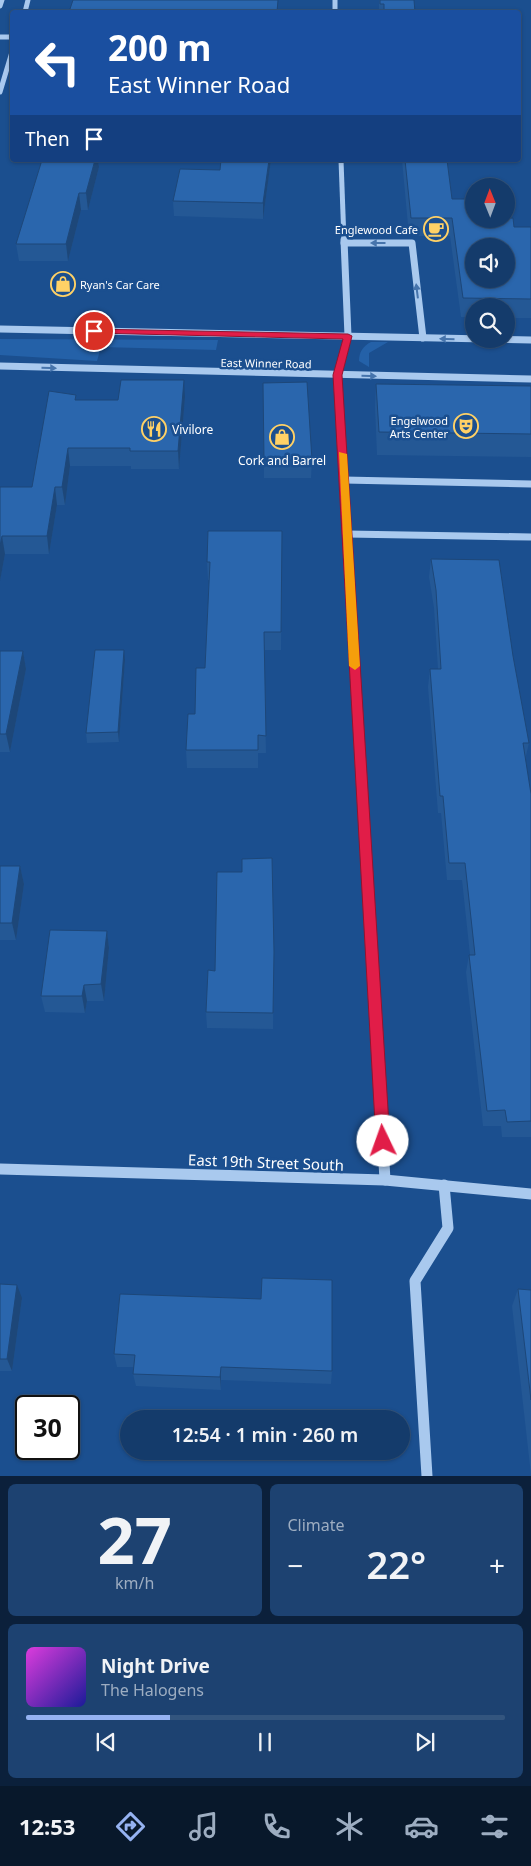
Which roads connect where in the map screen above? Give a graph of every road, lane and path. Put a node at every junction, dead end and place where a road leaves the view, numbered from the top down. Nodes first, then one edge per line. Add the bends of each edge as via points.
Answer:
1 (2, 0) edge
2 (0, 6) edge
3 (10, 59) edge
4 (0, 92) edge
5 (341, 162) edge
6 (344, 243) junction
7 (0, 329) edge
8 (348, 336) junction
9 (423, 338) junction
10 (531, 340) edge
11 (0, 366) edge
12 (338, 375) junction
13 (531, 379) edge
14 (344, 480) junction
15 (531, 484) edge
16 (347, 534) junction
17 (531, 537) edge
18 (0, 1168) edge
19 (385, 1180) junction
20 (444, 1186) junction
21 (531, 1194) edge
22 (427, 1476) edge

1 - 2 street
3 - 4 street
5 - 6 street
6 - 8 street
9 -> 6 lane via 412,244
7 - 8 street
8 - 9 street
8 - 12 street
10 -> 9 street
11 -> 12 street, East Winner Road
12 -> 13 street, East Winner Road
12 - 14 street
14 - 15 street
14 - 16 street
16 - 17 street
16 - 19 street
18 - 19 street, East 19th Street South
19 - 20 street, East 19th Street South
20 - 21 street, East 19th Street South
20 - 22 street via 448,1228 415,1281

